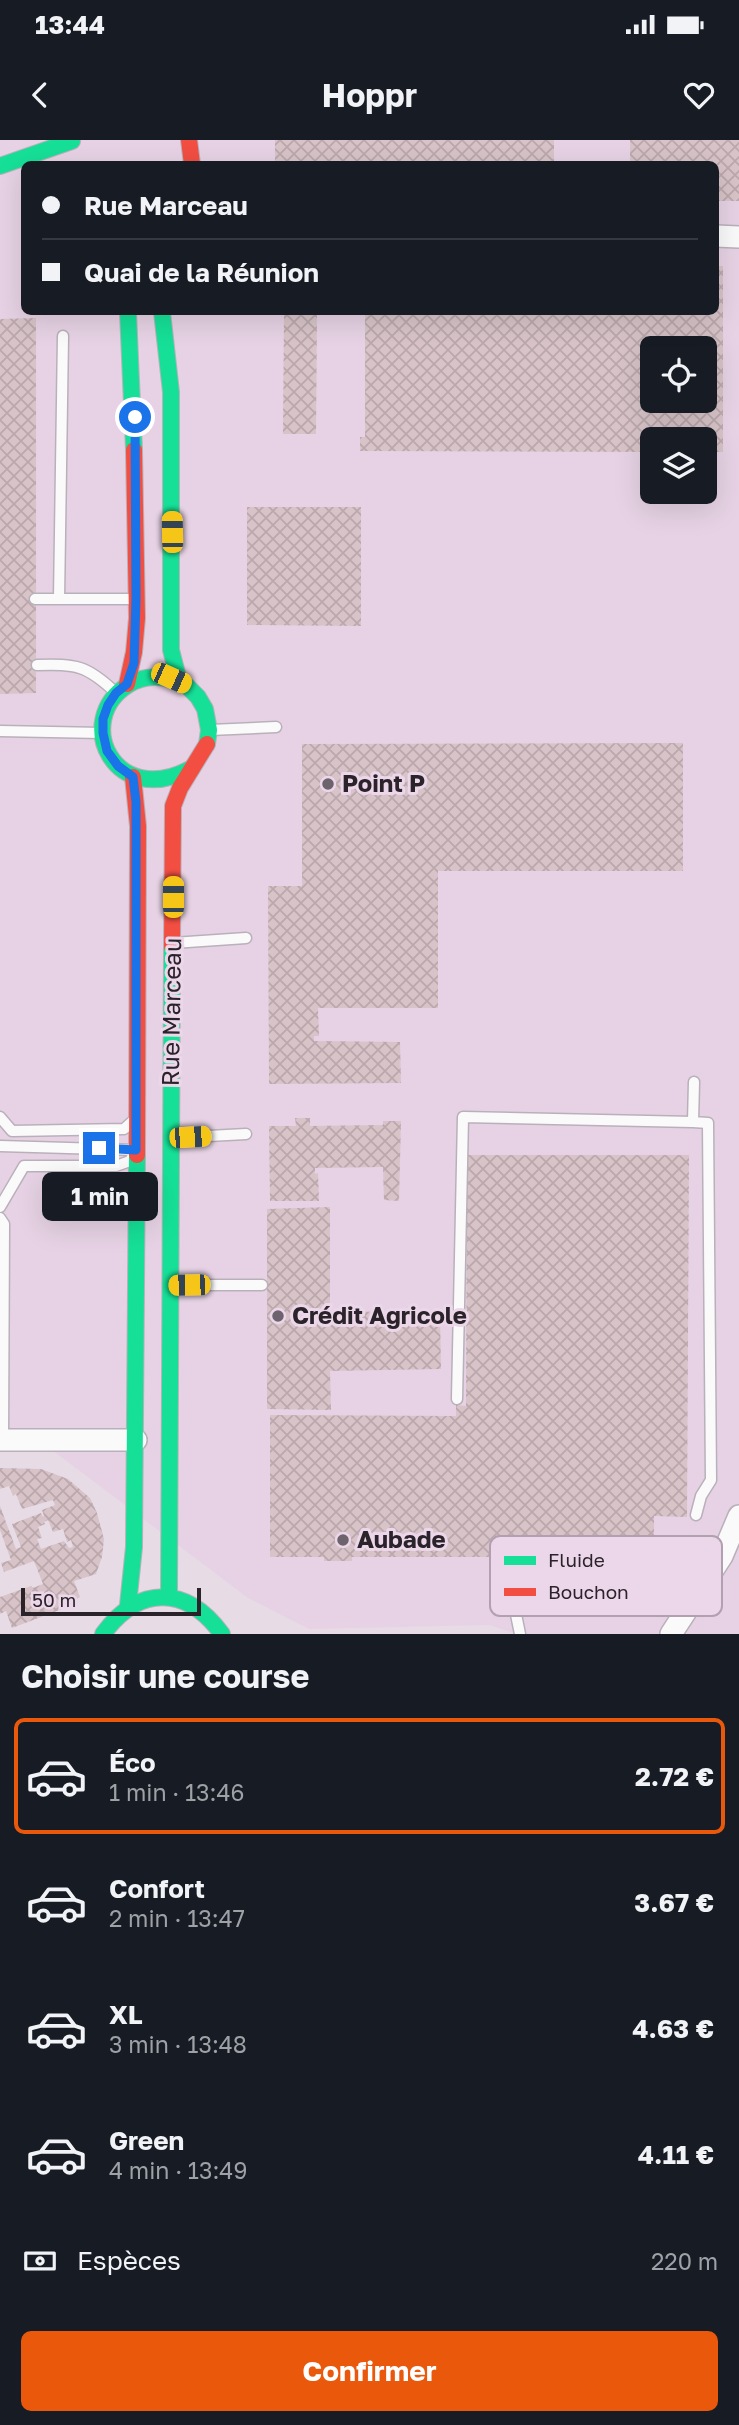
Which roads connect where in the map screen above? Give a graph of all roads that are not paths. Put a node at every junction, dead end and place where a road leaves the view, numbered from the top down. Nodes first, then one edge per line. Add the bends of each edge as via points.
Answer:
1 (188, 140) edge
2 (72, 146) edge
3 (33, 161) edge
4 (192, 161) edge
5 (21, 166) edge
6 (4, 172) edge
7 (719, 236) edge
8 (739, 237) edge
9 (128, 315) edge
10 (162, 315) edge
11 (63, 336) dead end
12 (35, 599) dead end
13 (59, 599) junction
14 (136, 599) junction
15 (37, 665) dead end
16 (185, 685) junction
17 (122, 689) junction
18 (276, 727) dead end
19 (210, 730) junction
20 (0, 731) edge
21 (103, 733) junction
22 (192, 768) junction
23 (133, 777) junction
24 (246, 938) dead end
25 (173, 943) junction
26 (694, 1082) dead end
27 (0, 1117) edge
28 (136, 1118) junction
29 (693, 1122) junction
30 (246, 1134) dead end
31 (171, 1138) junction
32 (0, 1146) edge
33 (136, 1150) junction
34 (0, 1207) edge
35 (0, 1218) edge
36 (170, 1285) junction
37 (262, 1285) dead end
38 (457, 1399) dead end
39 (1, 1440) edge
40 (136, 1440) junction
41 (696, 1515) dead end
42 (739, 1516) edge
43 (722, 1556) edge
44 (169, 1597) junction
45 (128, 1605) junction
46 (516, 1616) edge
47 (683, 1616) edge
48 (103, 1634) edge
49 (222, 1634) edge
50 (520, 1634) edge
51 (671, 1634) edge

1 - 4 main road
2 - 3 main road
5 - 6 main road
7 - 8 street
9 - 14 main road via 135,417
10 - 16 main road via 171,392 171,650 177,675
11 - 13 lane
12 - 13 lane
13 - 14 lane
14 - 17 main road via 134,663
15 - 17 lane via 73,664
16 - 17 main road via 156,676
16 - 19 main road via 204,708
17 - 21 main road via 106,712
18 - 19 lane
19 - 22 main road, Rue Marceau via 203,753
20 - 21 lane
21 - 23 main road via 107,751
22 - 23 main road via 164,782
22 - 25 main road, Rue Marceau via 176,792 173,806
23 - 28 main road, Rue Marceau via 138,827
24 - 25 lane
25 - 31 main road, Rue Marceau
26 - 29 lane
27 - 28 lane via 12,1131 124,1129
28 - 33 main road, Rue Marceau
29 - 38 lane via 463,1118
29 - 41 lane via 708,1123 711,1452 711,1480
30 - 31 lane
31 - 36 main road, Rue Marceau
32 - 33 lane
33 - 34 lane via 130,1161 116,1166 24,1166
33 - 40 main road, Rue Marceau
35 - 39 lane via 4,1224
36 - 37 lane
36 - 44 main road, Rue Marceau
39 - 40 street
40 - 45 main road, Rue Marceau
42 - 43 street
44 - 45 main road
44 - 49 main road via 191,1603 209,1616
45 - 48 main road
46 - 50 lane
47 - 51 street

